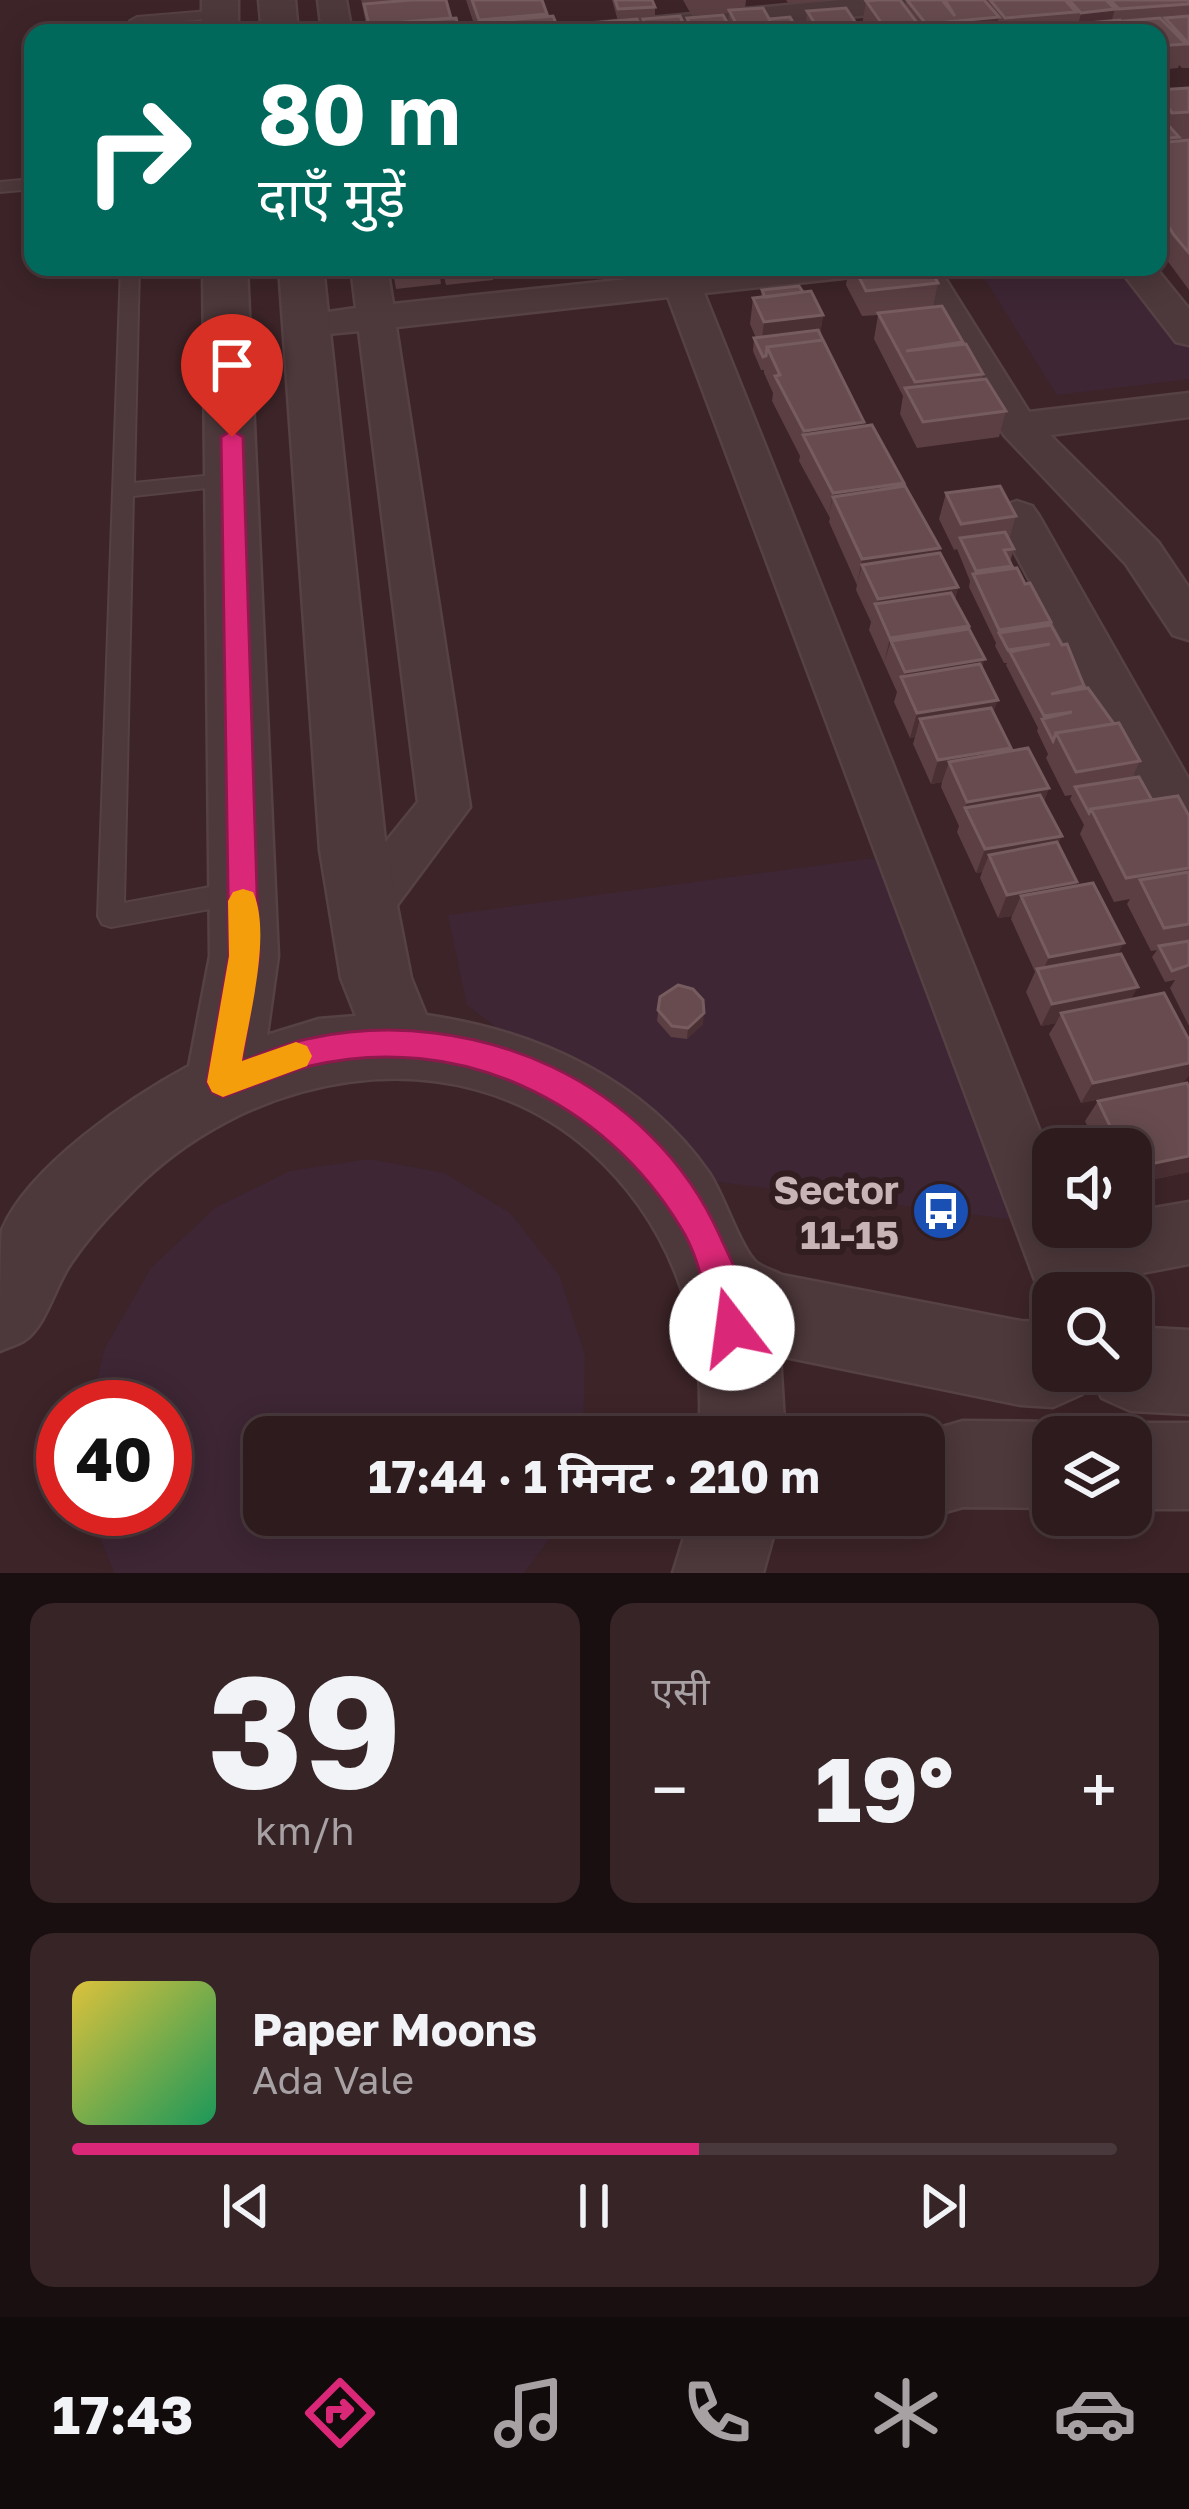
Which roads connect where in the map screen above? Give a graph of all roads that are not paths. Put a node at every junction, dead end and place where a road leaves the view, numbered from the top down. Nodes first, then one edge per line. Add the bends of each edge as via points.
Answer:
1 (932, 0) edge
2 (781, 6) edge
3 (220, 16) edge
4 (160, 24) edge
5 (651, 24) edge
6 (130, 276) edge
7 (225, 276) edge
8 (302, 276) edge
9 (370, 276) edge
10 (758, 276) edge
11 (926, 276) edge
12 (1143, 276) edge
13 (682, 284) junction
14 (374, 317) junction
15 (306, 325) junction
16 (1189, 334) edge
17 (1189, 405) edge
18 (1018, 426) junction
19 (234, 479) junction
20 (123, 491) junction
21 (1017, 516) edge
22 (1189, 546) edge
23 (1142, 553) junction
24 (1189, 623) edge
25 (1189, 827) edge
26 (243, 892) junction
27 (364, 908) junction
28 (401, 1043) junction
29 (223, 1082) junction
30 (1189, 1233) edge
31 (726, 1290) junction
32 (0, 1310) edge
33 (1032, 1364) edge
34 (1152, 1370) edge
35 (1189, 1372) edge
36 (744, 1416) edge
37 (1032, 1465) edge
38 (1152, 1466) edge
39 (1189, 1466) edge
40 (945, 1469) edge

1 - 2 street
2 - 5 street
3 - 4 lane
6 - 20 lane
7 - 19 street
8 - 15 street
9 - 14 street
10 - 13 street
11 - 18 street
12 - 16 street
13 - 14 street
13 - 30 street via 1062,1271
14 - 15 street
14 - 27 street via 444,807
15 - 27 street
17 - 18 street
18 - 23 street
19 - 20 lane
19 - 26 street
20 - 26 lane via 111,916
21 - 25 street
22 - 23 street
23 - 24 street
26 - 29 street via 244,956
27 - 28 street via 376,978
28 - 29 street via 312,1052
28 - 31 street via 471,1052 537,1073 598,1109 651,1157 684,1203
29 - 32 street via 105,1162 55,1218
31 - 33 street via 776,1314
31 - 36 street
34 - 35 street
37 - 40 street
38 - 39 street

